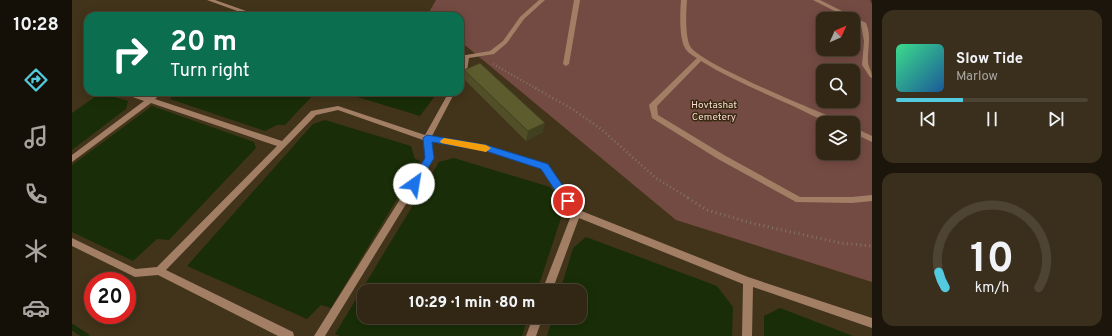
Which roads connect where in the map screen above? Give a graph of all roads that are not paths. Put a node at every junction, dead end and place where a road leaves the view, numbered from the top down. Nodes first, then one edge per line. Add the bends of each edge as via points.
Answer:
1 (210, 0) edge
2 (542, 0) edge
3 (577, 0) edge
4 (684, 0) edge
5 (816, 0) edge
6 (245, 12) edge
7 (464, 57) edge
8 (700, 59) junction
9 (566, 64) dead end
10 (872, 76) edge
11 (138, 96) edge
12 (154, 96) edge
13 (450, 96) edge
14 (149, 100) junction
15 (822, 116) edge
16 (860, 133) edge
17 (427, 138) junction
18 (872, 138) edge
19 (284, 145) junction
20 (72, 159) edge
21 (872, 198) edge
22 (576, 213) junction
23 (72, 242) edge
24 (159, 271) junction
25 (748, 281) junction
26 (550, 284) edge
27 (872, 323) edge
28 (535, 324) edge
29 (289, 336) edge
30 (319, 336) edge
31 (531, 336) edge
32 (747, 336) edge

1 - 6 lane
2 - 7 lane via 522,18 505,42 492,53
3 - 9 lane
4 - 8 lane via 683,14 688,48
5 - 10 lane via 864,24 867,41 865,65
8 - 15 lane
8 - 21 lane via 653,104 655,116 798,200
11 - 14 lane
12 - 14 lane
13 - 17 lane
14 - 19 lane
14 - 20 lane
16 - 18 lane
17 - 19 lane via 338,108 314,114
17 - 22 lane via 486,148 545,167
17 - 30 lane via 430,158
19 - 24 lane
22 - 25 lane
22 - 26 lane
23 - 24 lane via 134,273
24 - 29 lane
25 - 27 lane
25 - 32 lane
28 - 31 lane

